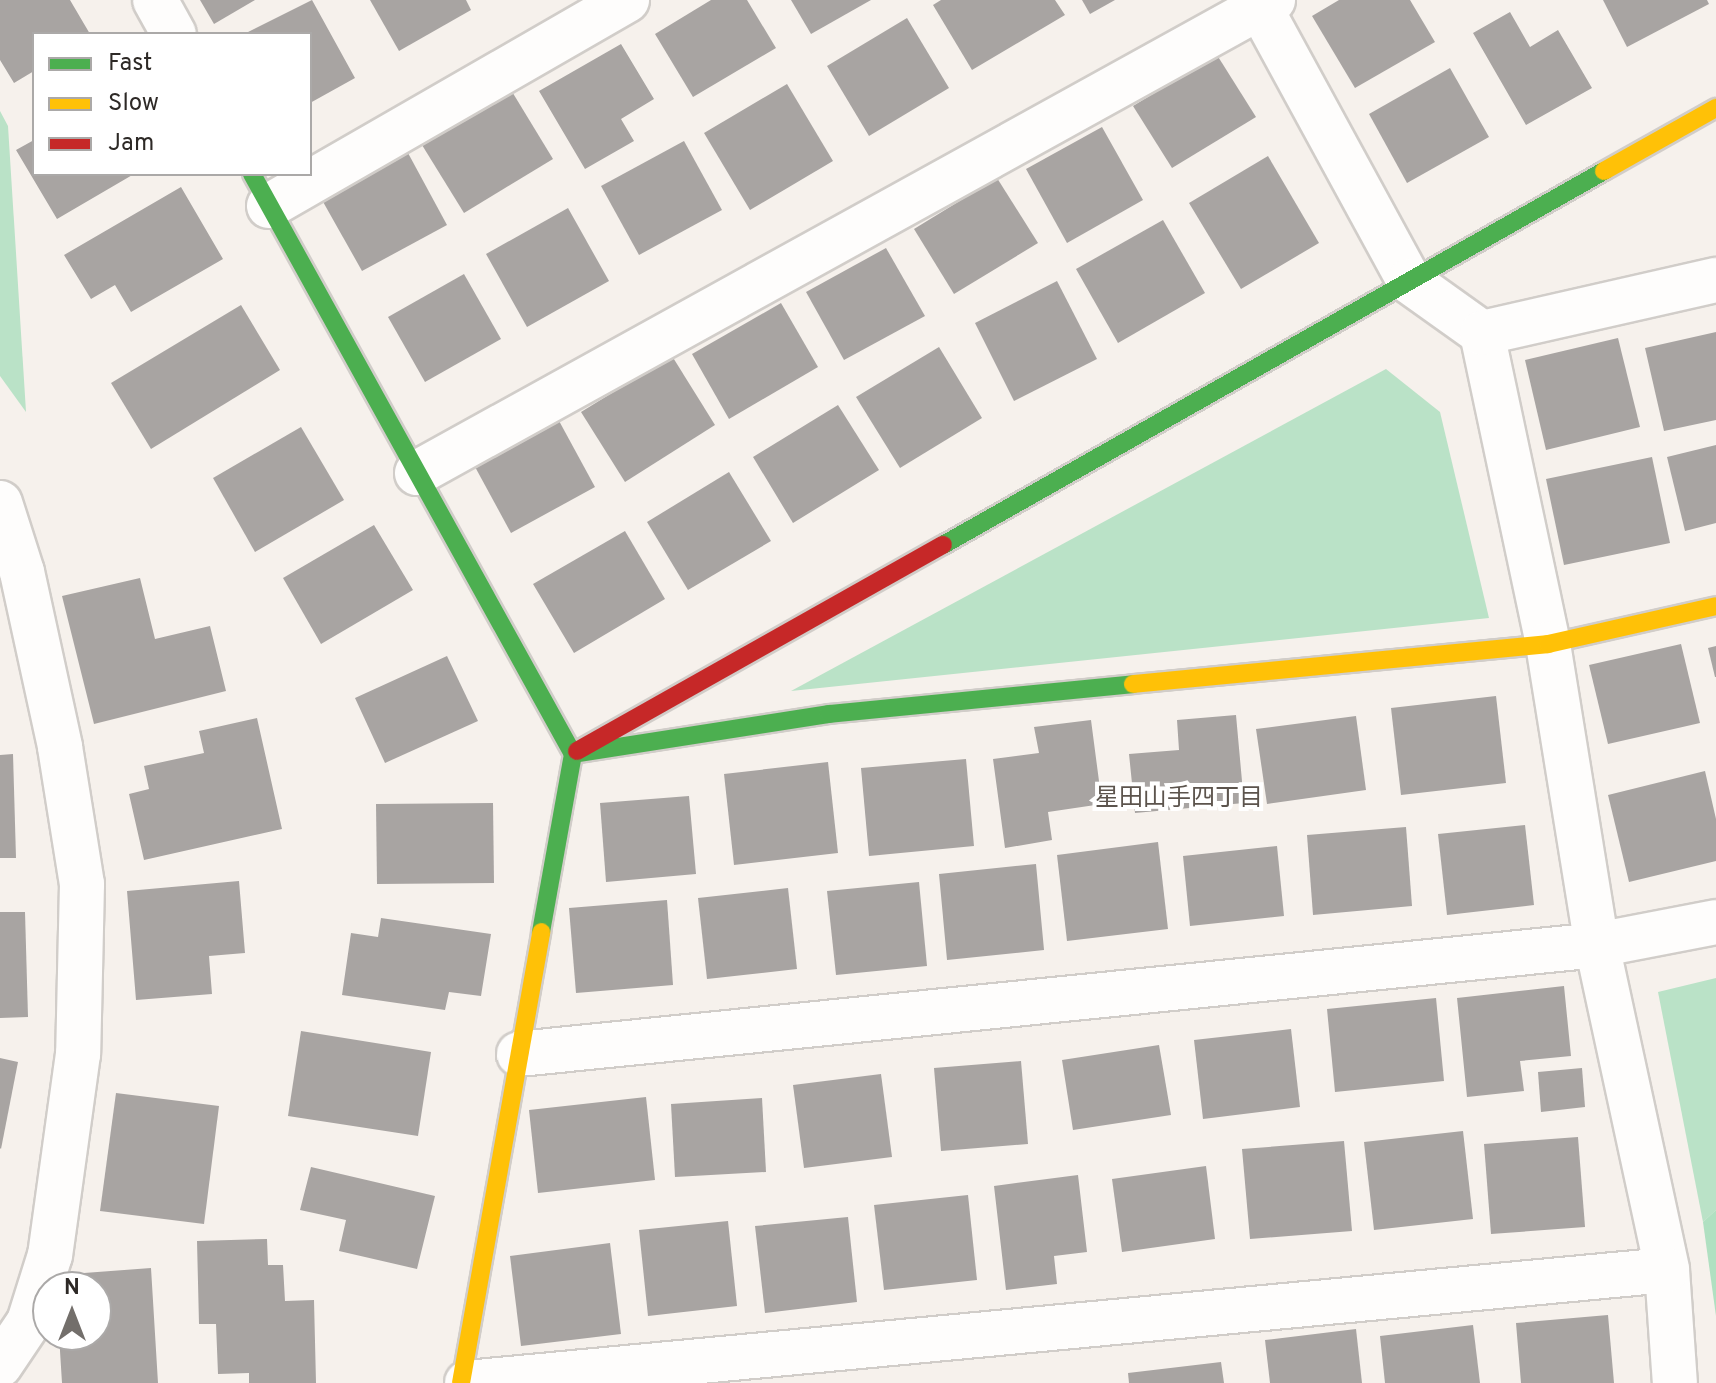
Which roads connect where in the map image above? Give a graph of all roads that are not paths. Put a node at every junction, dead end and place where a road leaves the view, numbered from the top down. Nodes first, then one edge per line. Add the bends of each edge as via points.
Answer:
1 (155, 0) edge
2 (627, 0) edge
3 (1263, 2) edge
4 (173, 32) edge
5 (1716, 108) edge
6 (312, 164) edge
7 (288, 176) edge
8 (261, 190) edge
9 (1716, 280) edge
10 (1409, 281) junction
11 (1482, 333) junction
12 (417, 473) junction
13 (0, 503) edge
14 (10, 567) edge
15 (1716, 606) edge
16 (1548, 644) junction
17 (573, 754) junction
18 (1716, 922) edge
19 (1597, 945) junction
20 (519, 1054) junction
21 (1667, 1270) junction
22 (0, 1365) edge
23 (464, 1383) edge
24 (1675, 1383) edge

1 - 4 street
2 - 6 street
3 - 10 street
3 - 12 street
5 - 10 street
7 - 8 street
8 - 12 street
9 - 11 street
10 - 11 street
10 - 17 street
11 - 16 street
12 - 17 street
13 - 14 street
14 - 22 street via 82,884 79,1038 50,1255 29,1322
15 - 16 street
16 - 17 street via 829,714
16 - 19 street
17 - 20 street
18 - 19 street
19 - 20 street
19 - 21 street
20 - 23 street
21 - 23 street
21 - 24 street

